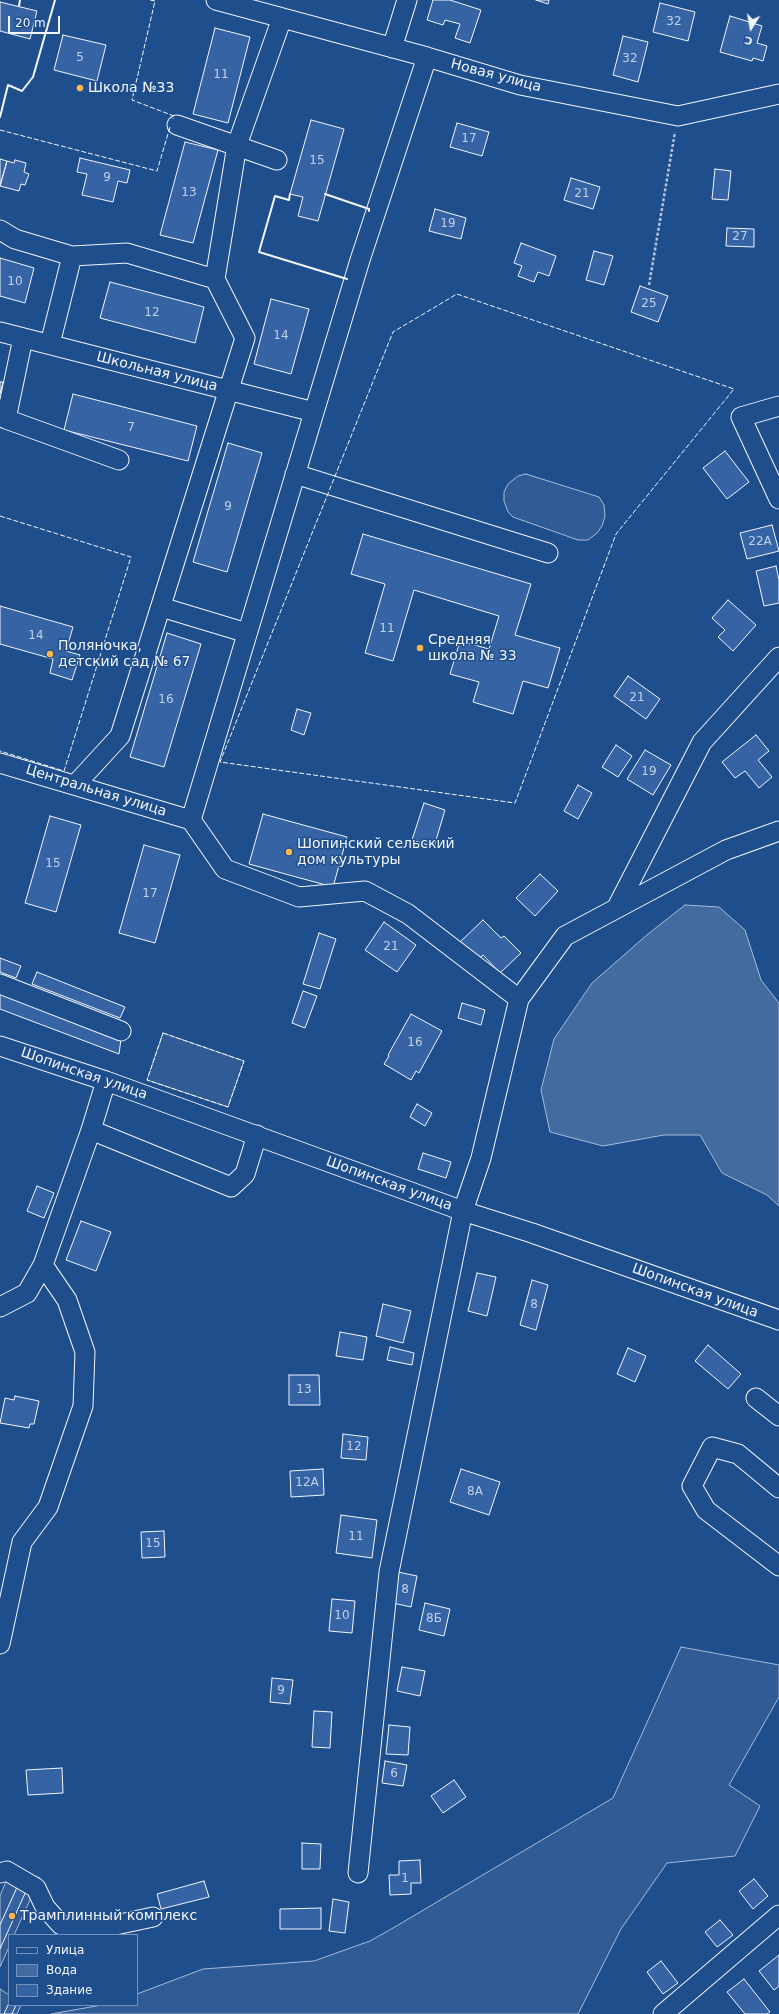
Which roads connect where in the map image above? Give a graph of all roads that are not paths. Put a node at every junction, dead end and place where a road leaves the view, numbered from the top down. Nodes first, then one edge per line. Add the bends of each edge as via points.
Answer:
1 (216, 0) edge
2 (407, 0) edge
3 (282, 18) junction
4 (392, 48) junction
5 (427, 57) junction
6 (779, 94) edge
7 (177, 126) dead end
8 (237, 145) junction
9 (277, 160) dead end
10 (0, 230) edge
11 (72, 256) junction
12 (215, 279) junction
13 (0, 332) edge
14 (23, 338) junction
15 (50, 344) junction
16 (230, 390) junction
17 (779, 406) edge
18 (314, 412) junction
19 (3, 422) edge
20 (119, 460) dead end
21 (295, 474) junction
22 (779, 499) edge
23 (548, 553) dead end
24 (161, 607) junction
25 (247, 633) junction
26 (779, 657) edge
27 (0, 763) edge
28 (75, 785) junction
29 (191, 820) junction
30 (779, 831) edge
31 (616, 909) junction
32 (0, 984) edge
33 (519, 999) junction
34 (121, 1031) dead end
35 (0, 1046) edge
36 (106, 1081) junction
37 (91, 1130) junction
38 (257, 1135) junction
39 (463, 1211) junction
40 (42, 1266) junction
41 (0, 1307) edge
42 (779, 1320) edge
43 (756, 1398) dead end
44 (779, 1416) edge
45 (779, 1488) edge
46 (779, 1566) edge
47 (0, 1644) edge
48 (0, 1873) edge
49 (358, 1873) dead end
50 (779, 1915) edge
51 (153, 1917) dead end
52 (663, 2014) edge

1 - 3 street, Новая улица
2 - 4 street
3 - 4 street, Новая улица
3 - 8 street
4 - 5 street, Новая улица
5 - 6 street, Новая улица via 520,85 678,116
5 - 18 street via 360,260
7 - 8 street
8 - 9 street
8 - 12 street
10 - 11 street via 15,239
11 - 12 street via 127,253
11 - 15 street
12 - 16 street via 245,338
13 - 14 street, Школьная улица
14 - 15 street, Школьная улица
14 - 19 street
15 - 16 street, Школьная улица
16 - 18 street, Школьная улица
16 - 24 street
17 - 22 street via 741,417
18 - 21 street
19 - 20 street
21 - 23 street
21 - 25 street
24 - 25 street
24 - 28 street via 120,736
25 - 29 street
26 - 31 street via 702,742
27 - 28 street, Центральная улица
28 - 29 street, Центральная улица
29 - 33 street via 225,868 299,897 365,891 408,914
30 - 31 street via 726,850
31 - 33 street via 565,936
32 - 34 street
33 - 39 street via 483,1150
35 - 36 street, Шопинская улица
36 - 37 street
36 - 38 street, Шопинская улица
37 - 38 street via 231,1187 245,1174
37 - 40 street
38 - 39 street, Шопинская улица
39 - 42 street, Шопинская улица
39 - 49 street via 389,1572
40 - 41 street via 27,1293
40 - 47 street via 67,1300 85,1352 82,1406 48,1507 22,1542
43 - 44 street
45 - 46 street via 738,1454 712,1447 692,1486 706,1510
48 - 51 street via 7,1871 36,1888 45,1907 61,1925 92,1930
50 - 52 street

